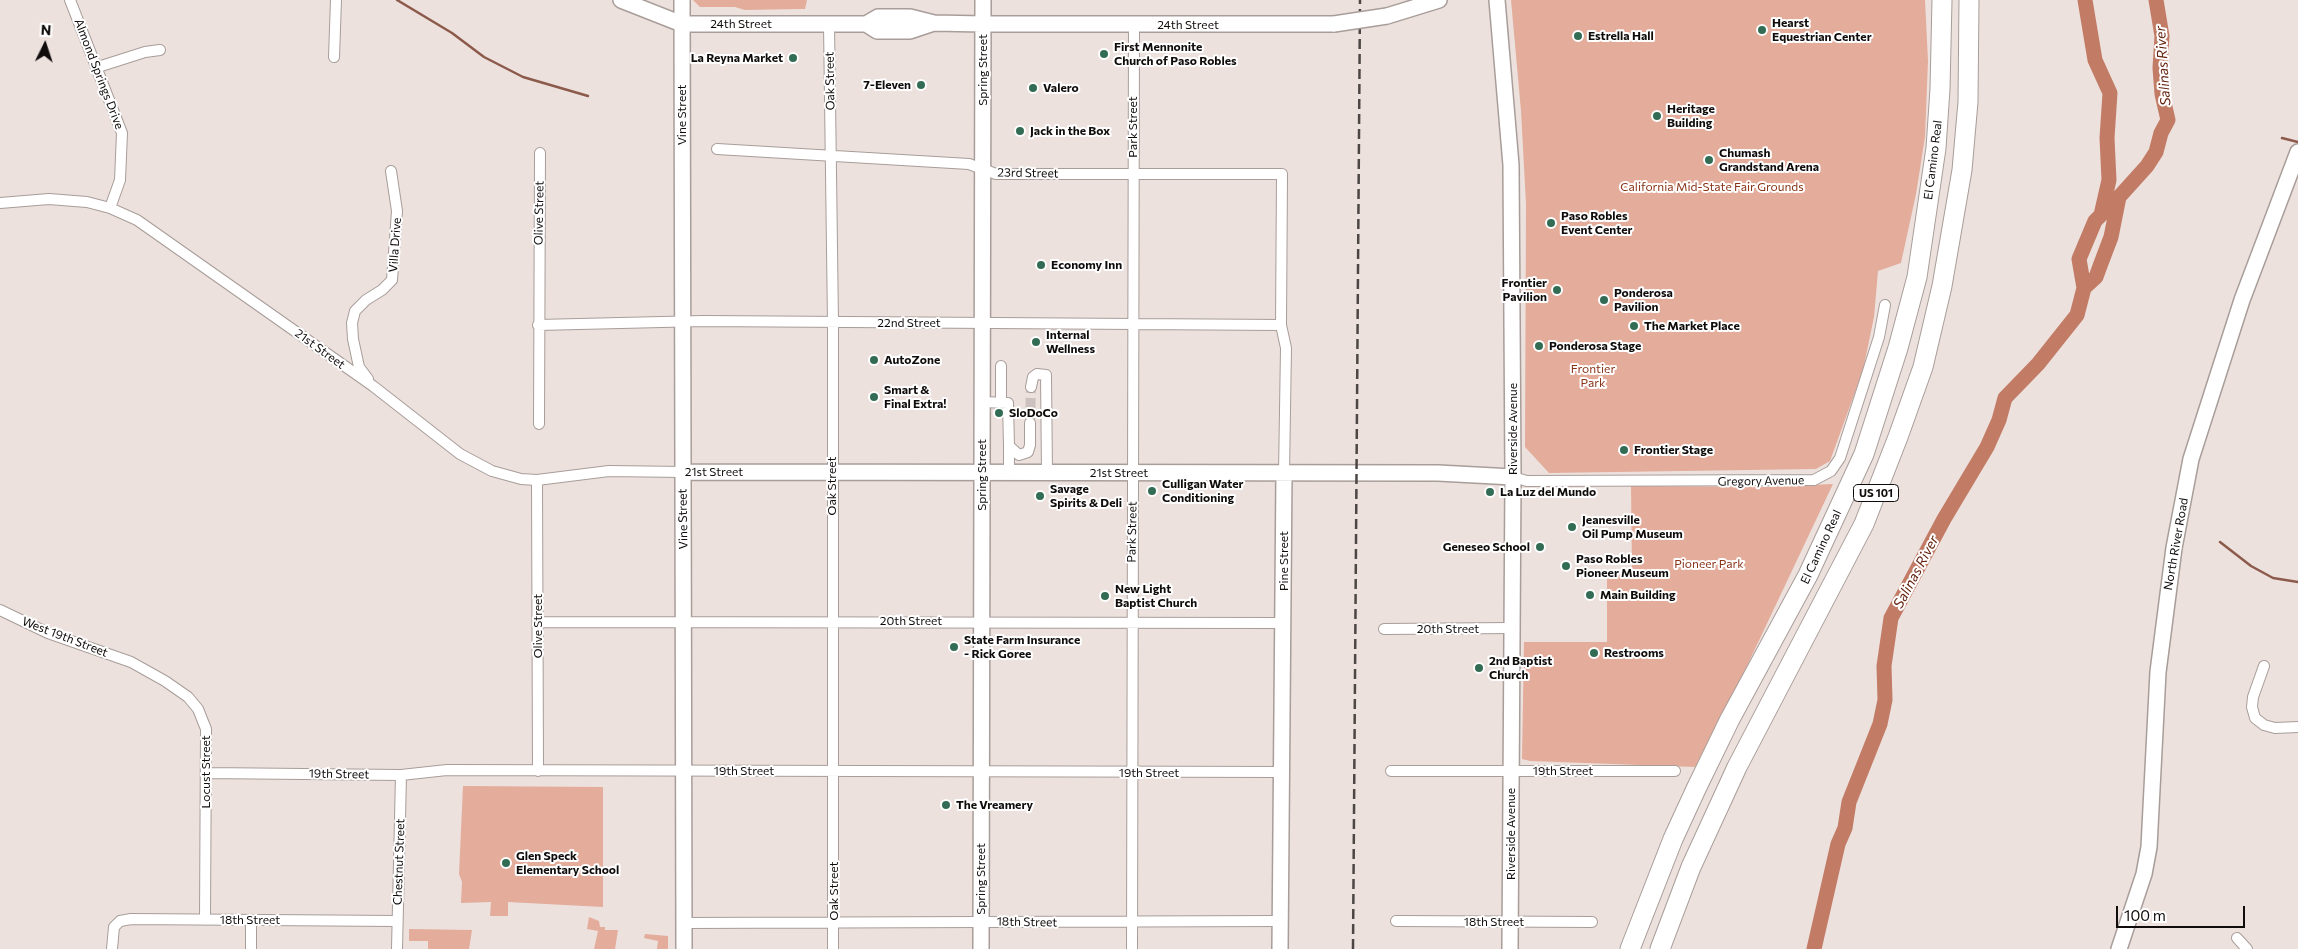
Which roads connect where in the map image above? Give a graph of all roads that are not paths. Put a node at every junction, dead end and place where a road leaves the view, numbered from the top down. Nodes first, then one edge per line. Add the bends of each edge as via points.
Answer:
1 (70, 0) edge
2 (336, 0) edge
3 (621, 0) edge
4 (682, 0) edge
5 (983, 0) edge
6 (1439, 0) edge
7 (1497, 0) edge
8 (1942, 0) edge
9 (1969, 0) edge
10 (682, 24) junction
11 (829, 24) junction
12 (983, 24) junction
13 (1134, 25) junction
14 (160, 50) dead end
15 (334, 57) dead end
16 (98, 67) junction
17 (717, 150) dead end
18 (2298, 152) edge
19 (540, 153) dead end
20 (832, 156) junction
21 (982, 170) junction
22 (391, 171) dead end
23 (1132, 173) junction
24 (1282, 174) joint
25 (0, 203) edge
26 (110, 208) junction
27 (1885, 305) dead end
28 (681, 322) junction
29 (833, 323) junction
30 (982, 323) junction
31 (1133, 324) junction
32 (1281, 325) junction
33 (538, 326) junction
34 (1001, 366) dead end
35 (372, 386) junction
36 (1031, 386) dead end
37 (982, 402) junction
38 (1001, 402) junction
39 (1030, 423) tunnel mouth
40 (539, 424) dead end
41 (1009, 446) junction
42 (683, 472) junction
43 (832, 473) junction
44 (982, 473) junction
45 (1009, 473) junction
46 (1047, 473) junction
47 (1133, 473) junction
48 (1284, 473) junction
49 (1513, 477) junction
50 (537, 480) junction
51 (0, 610) edge
52 (834, 621) junction
53 (982, 621) junction
54 (538, 622) junction
55 (684, 622) junction
56 (1132, 622) junction
57 (1283, 623) junction
58 (1512, 628) junction
59 (1384, 629) dead end
60 (131, 662) joint
61 (2264, 666) dead end
62 (1730, 719) junction
63 (2298, 727) edge
64 (538, 771) junction
65 (684, 771) junction
66 (1391, 771) dead end
67 (1511, 771) junction
68 (834, 772) junction
69 (1281, 772) junction
70 (1675, 772) dead end
71 (207, 773) junction
72 (982, 773) junction
73 (1132, 773) junction
74 (401, 775) junction
75 (205, 920) junction
76 (251, 920) junction
77 (396, 921) junction
78 (1280, 921) junction
79 (1396, 921) dead end
80 (684, 922) junction
81 (834, 922) junction
82 (981, 922) junction
83 (1132, 922) junction
84 (1510, 922) junction
85 (1592, 922) dead end
86 (2237, 938) dead end
87 (112, 949) edge
88 (251, 949) edge
89 (397, 949) edge
90 (684, 949) edge
91 (834, 949) edge
92 (981, 949) edge
93 (1132, 949) edge
94 (1280, 949) edge
95 (1510, 949) edge
96 (1616, 949) edge
97 (1630, 949) edge
98 (1660, 949) edge
99 (2119, 949) edge
100 (2247, 949) edge

1 - 16 street, Almond Springs Drive
2 - 15 street
3 - 10 main road, 24th Street
4 - 10 main road, Vine Street
5 - 12 main road, Spring Street
6 - 13 main road, 24th Street, bridge via 1387,16 1334,24
7 - 49 main road, Riverside Avenue via 1511,165
8 - 62 highway, El Camino Real / US 101 via 1936,148 1917,276 1898,348 1860,463 1808,575
9 - 98 highway, US 101 via 1968,94 1962,170 1942,286 1920,376 1864,524 1737,768 1691,867
10 - 11 main road, 24th Street
10 - 28 main road, Vine Street
11 - 12 main road, 24th Street via 866,24 876,31 910,31 934,23
11 - 20 street, Oak Street
12 - 13 main road, 24th Street
12 - 21 main road, Spring Street
13 - 23 street, Park Street
14 - 16 street
16 - 26 street, Almond Springs Drive via 122,133 120,180
17 - 20 street, 23rd Street
18 - 99 main road, North River Road via 2242,300 2192,459 2174,548 2158,672 2149,847 2144,874
19 - 33 street, Olive Street
20 - 21 street, 23rd Street via 969,164
20 - 29 street, Oak Street
21 - 23 street, 23rd Street via 996,174
21 - 30 main road, Spring Street
22 - 35 street, Villa Drive via 397,211 392,280 355,311 352,323 352,339 359,367
23 - 24 street, 23rd Street
23 - 31 street, Park Street
24 - 32 street, Pine Street
25 - 26 street, 21st Street via 49,199 87,202
26 - 35 street, 21st Street via 160,234
27 - 49 street, Gregory Avenue via 1879,337 1840,458 1831,471 1814,480 1527,481
28 - 29 street, 22nd Street
28 - 33 street, 22nd Street
28 - 42 main road, Vine Street
29 - 30 street, 22nd Street
29 - 43 street, Oak Street
30 - 31 street, 22nd Street
30 - 37 main road, Spring Street
31 - 32 street, 22nd Street
31 - 47 street, Park Street
32 - 48 street, Pine Street via 1286,348
33 - 40 street, Olive Street
34 - 38 street
35 - 50 street, 21st Street via 476,464 506,476
36 - 46 street via 1037,374 1046,375
37 - 38 street
37 - 44 main road, Spring Street
38 - 41 street via 1009,406
39 - 41 street via 1028,452 1019,456
41 - 45 street
42 - 43 main road, 21st Street
42 - 50 street, 21st Street via 609,471
42 - 55 main road, Vine Street
43 - 44 main road, 21st Street
43 - 52 street, Oak Street
44 - 45 main road, 21st Street
44 - 53 main road, Spring Street
45 - 46 main road, 21st Street
46 - 47 main road, 21st Street
47 - 48 main road, 21st Street
47 - 56 street, Park Street
48 - 49 main road, 21st Street
48 - 57 main road, Pine Street
49 - 58 main road, Riverside Avenue
50 - 54 street, Olive Street
51 - 60 street, West 19th Street via 48,633
52 - 53 street, 20th Street
52 - 55 street, 20th Street
52 - 68 street, Oak Street
53 - 56 street, 20th Street
53 - 72 main road, Spring Street
54 - 55 street, 20th Street
54 - 64 street, Olive Street
55 - 65 main road, Vine Street
56 - 57 street, 20th Street
56 - 73 street, Park Street
57 - 69 main road, Pine Street
58 - 59 street, 20th Street
58 - 67 main road, Riverside Avenue
60 - 71 street, Locust Street via 165,680 198,709 206,728
61 - 63 street via 2252,707 2255,718 2275,728
62 - 96 highway via 1718,730 1668,830
62 - 97 highway, El Camino Real / US 101 via 1673,839
64 - 65 street, 19th Street
64 - 74 street, 19th Street via 447,770
65 - 68 street, 19th Street
65 - 80 main road, Vine Street
66 - 67 street, 19th Street
67 - 70 street, 19th Street
67 - 84 main road, Riverside Avenue
68 - 72 street, 19th Street
68 - 81 street, Oak Street
69 - 73 street, 19th Street
69 - 78 main road, Pine Street
71 - 74 street, 19th Street
71 - 75 street, Locust Street
72 - 73 street, 19th Street
72 - 82 main road, Spring Street
73 - 83 street, Park Street
74 - 77 street, Chestnut Street
75 - 76 street, 18th Street
75 - 87 street, 18th Street via 120,921 114,928
76 - 77 street, 18th Street
76 - 88 street
77 - 89 street, Chestnut Street
78 - 83 street, 18th Street
78 - 94 main road, Pine Street
79 - 84 street, 18th Street
80 - 81 street, 18th Street
80 - 90 main road, Vine Street
81 - 82 street, 18th Street
81 - 91 street, Oak Street
82 - 83 street, 18th Street
82 - 92 main road, Spring Street
83 - 93 street, Park Street
84 - 85 street, 18th Street
84 - 95 main road, Riverside Avenue
86 - 100 street

